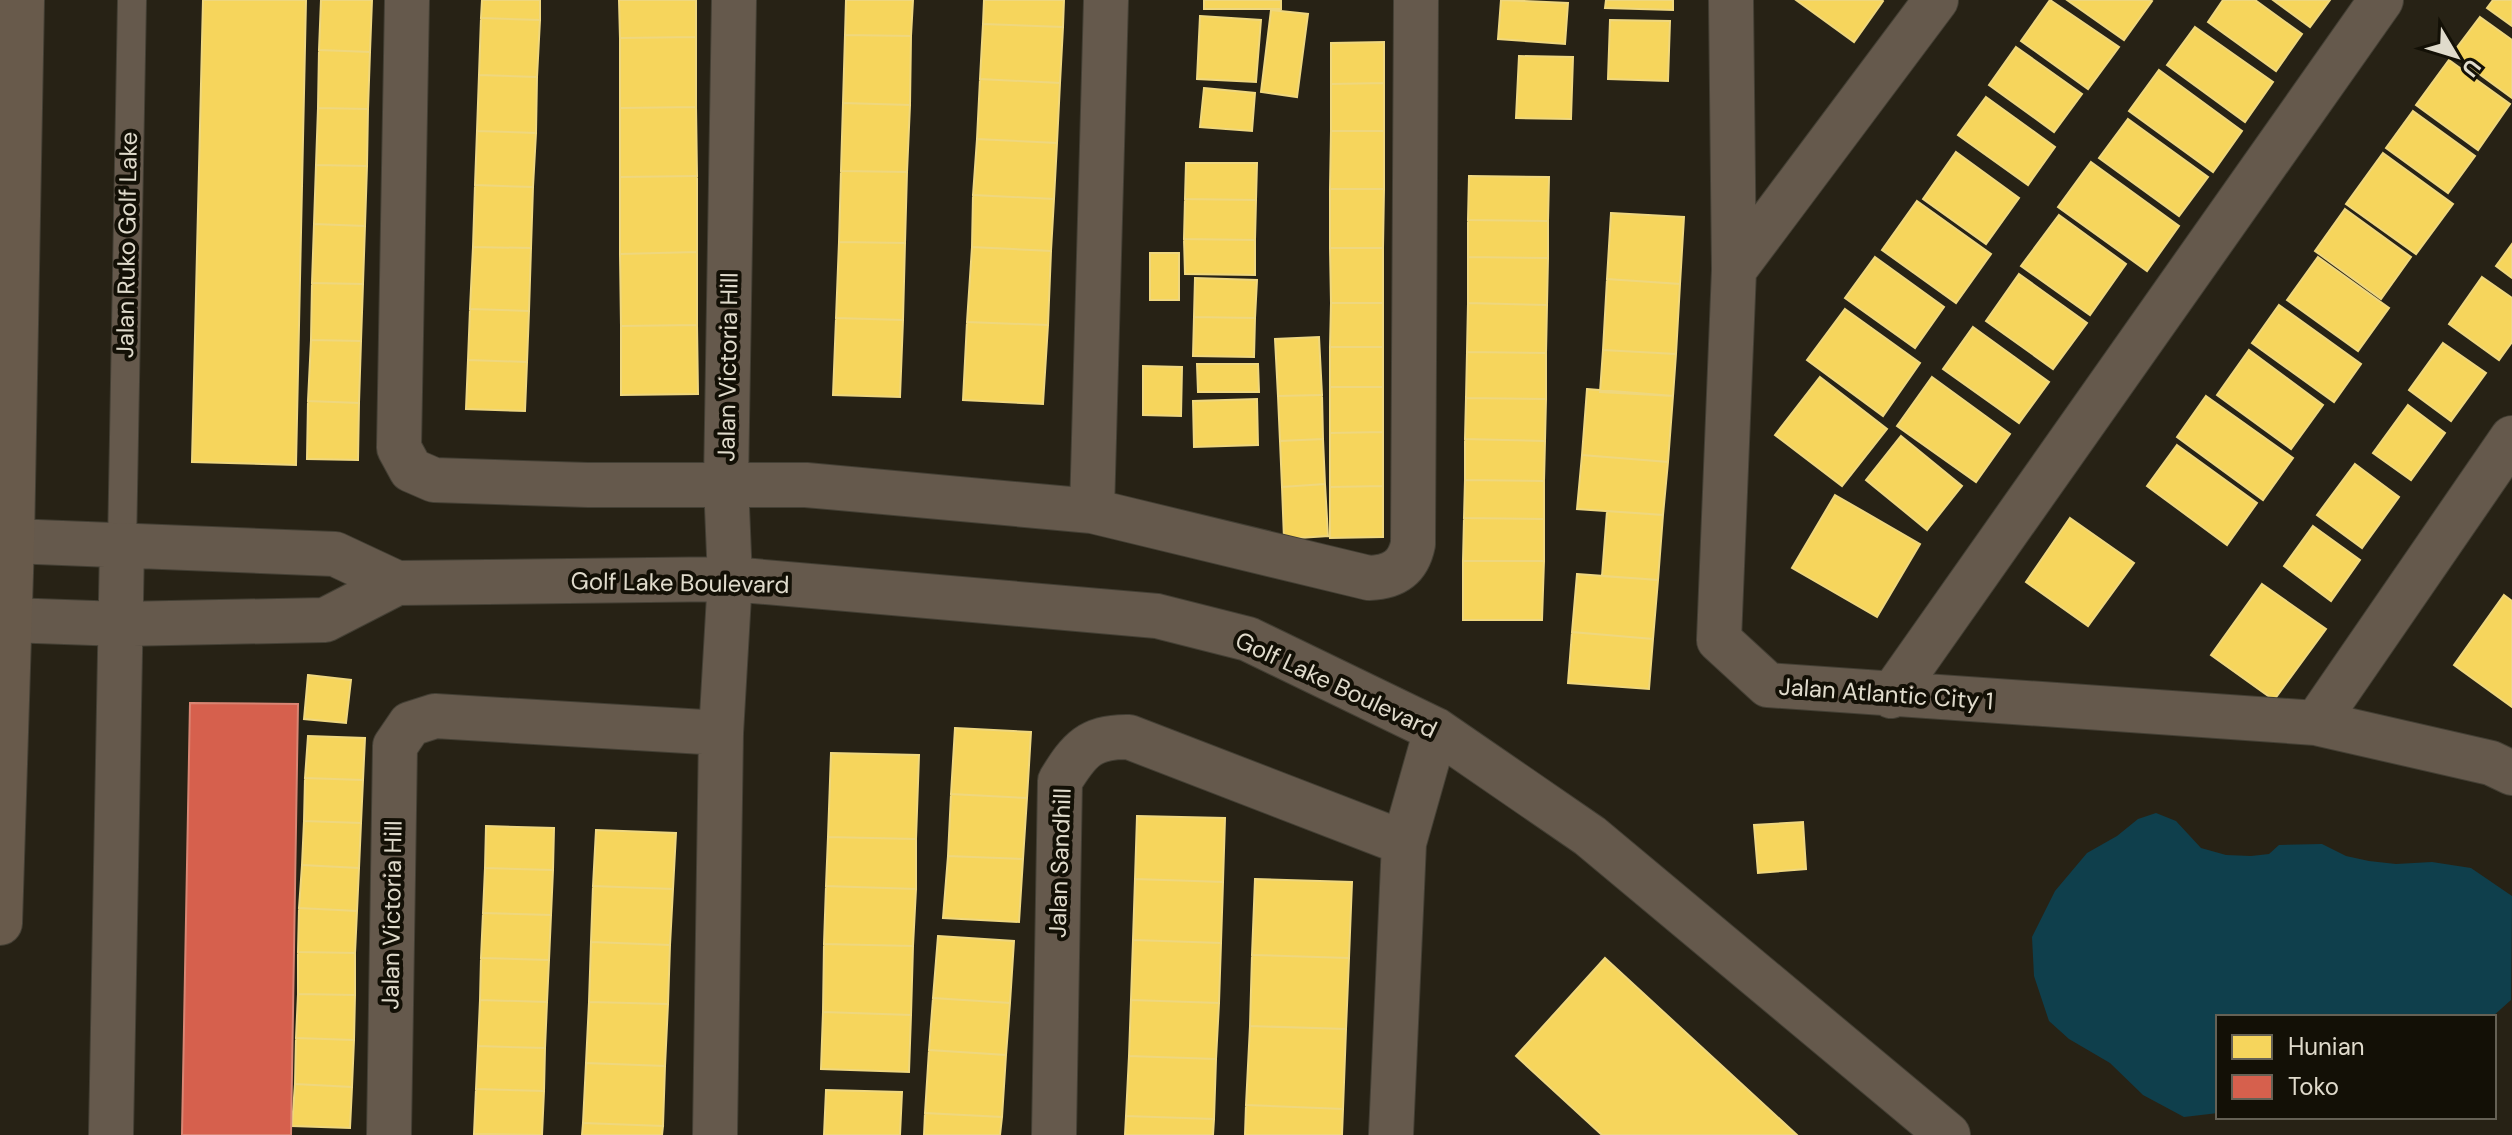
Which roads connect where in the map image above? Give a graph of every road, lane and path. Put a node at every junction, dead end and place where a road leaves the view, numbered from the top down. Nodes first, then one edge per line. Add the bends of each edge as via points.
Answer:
1 (22, 0) edge
2 (132, 0) edge
3 (407, 0) edge
4 (734, 0) edge
5 (1106, 0) edge
6 (1416, 0) edge
7 (1731, 0) edge
8 (1936, 0) edge
9 (2381, 0) edge
10 (1734, 270) junction
11 (2512, 438) edge
12 (726, 483) junction
13 (1092, 511) junction
14 (12, 541) junction
15 (122, 546) junction
16 (730, 579) junction
17 (397, 583) junction
18 (9, 620) junction
19 (121, 624) junction
20 (1891, 696) junction
21 (2316, 723) junction
22 (1436, 730) junction
23 (721, 733) junction
24 (2512, 773) edge
25 (1, 804) edge
26 (1404, 843) junction
27 (0, 923) edge
28 (111, 1135) edge
29 (389, 1135) edge
30 (715, 1135) edge
31 (1054, 1135) edge
32 (1391, 1135) edge
33 (1948, 1135) edge

1 - 14 street
2 - 15 lane, Jalan Ruko Golf Lake
3 - 12 street via 399,448 411,470 434,480
4 - 12 street, Jalan Victoria Hill
5 - 13 street
6 - 13 street via 1415,505 1410,559 1386,578 1369,578
7 - 10 street, Jalan Atlantic City 1
8 - 10 street
9 - 20 street
10 - 20 street, Jalan Atlantic City 1 via 1719,640 1768,685
11 - 21 street
12 - 13 street via 806,485
12 - 16 street, Jalan Victoria Hill
14 - 15 street, Golf Lake Boulevard
14 - 18 street
15 - 17 street, Golf Lake Boulevard via 335,554
15 - 19 street
16 - 17 street, Golf Lake Boulevard
16 - 22 street, Golf Lake Boulevard via 1157,616 1248,639
16 - 23 street, Jalan Victoria Hill
17 - 19 street, Golf Lake Boulevard via 325,620
18 - 19 street, Golf Lake Boulevard
18 - 25 street
19 - 28 street
20 - 21 street, Jalan Atlantic City 1
21 - 24 street, Jalan Atlantic City 1 via 2491,763
22 - 26 street
22 - 33 street, Golf Lake Boulevard via 1590,836
23 - 29 street, Jalan Victoria Hill via 435,716 410,724 395,746
23 - 30 street, Jalan Victoria Hill
25 - 27 street
26 - 31 street, Jalan Sandhill via 1129,737 1107,736 1087,745 1060,781
26 - 32 street

